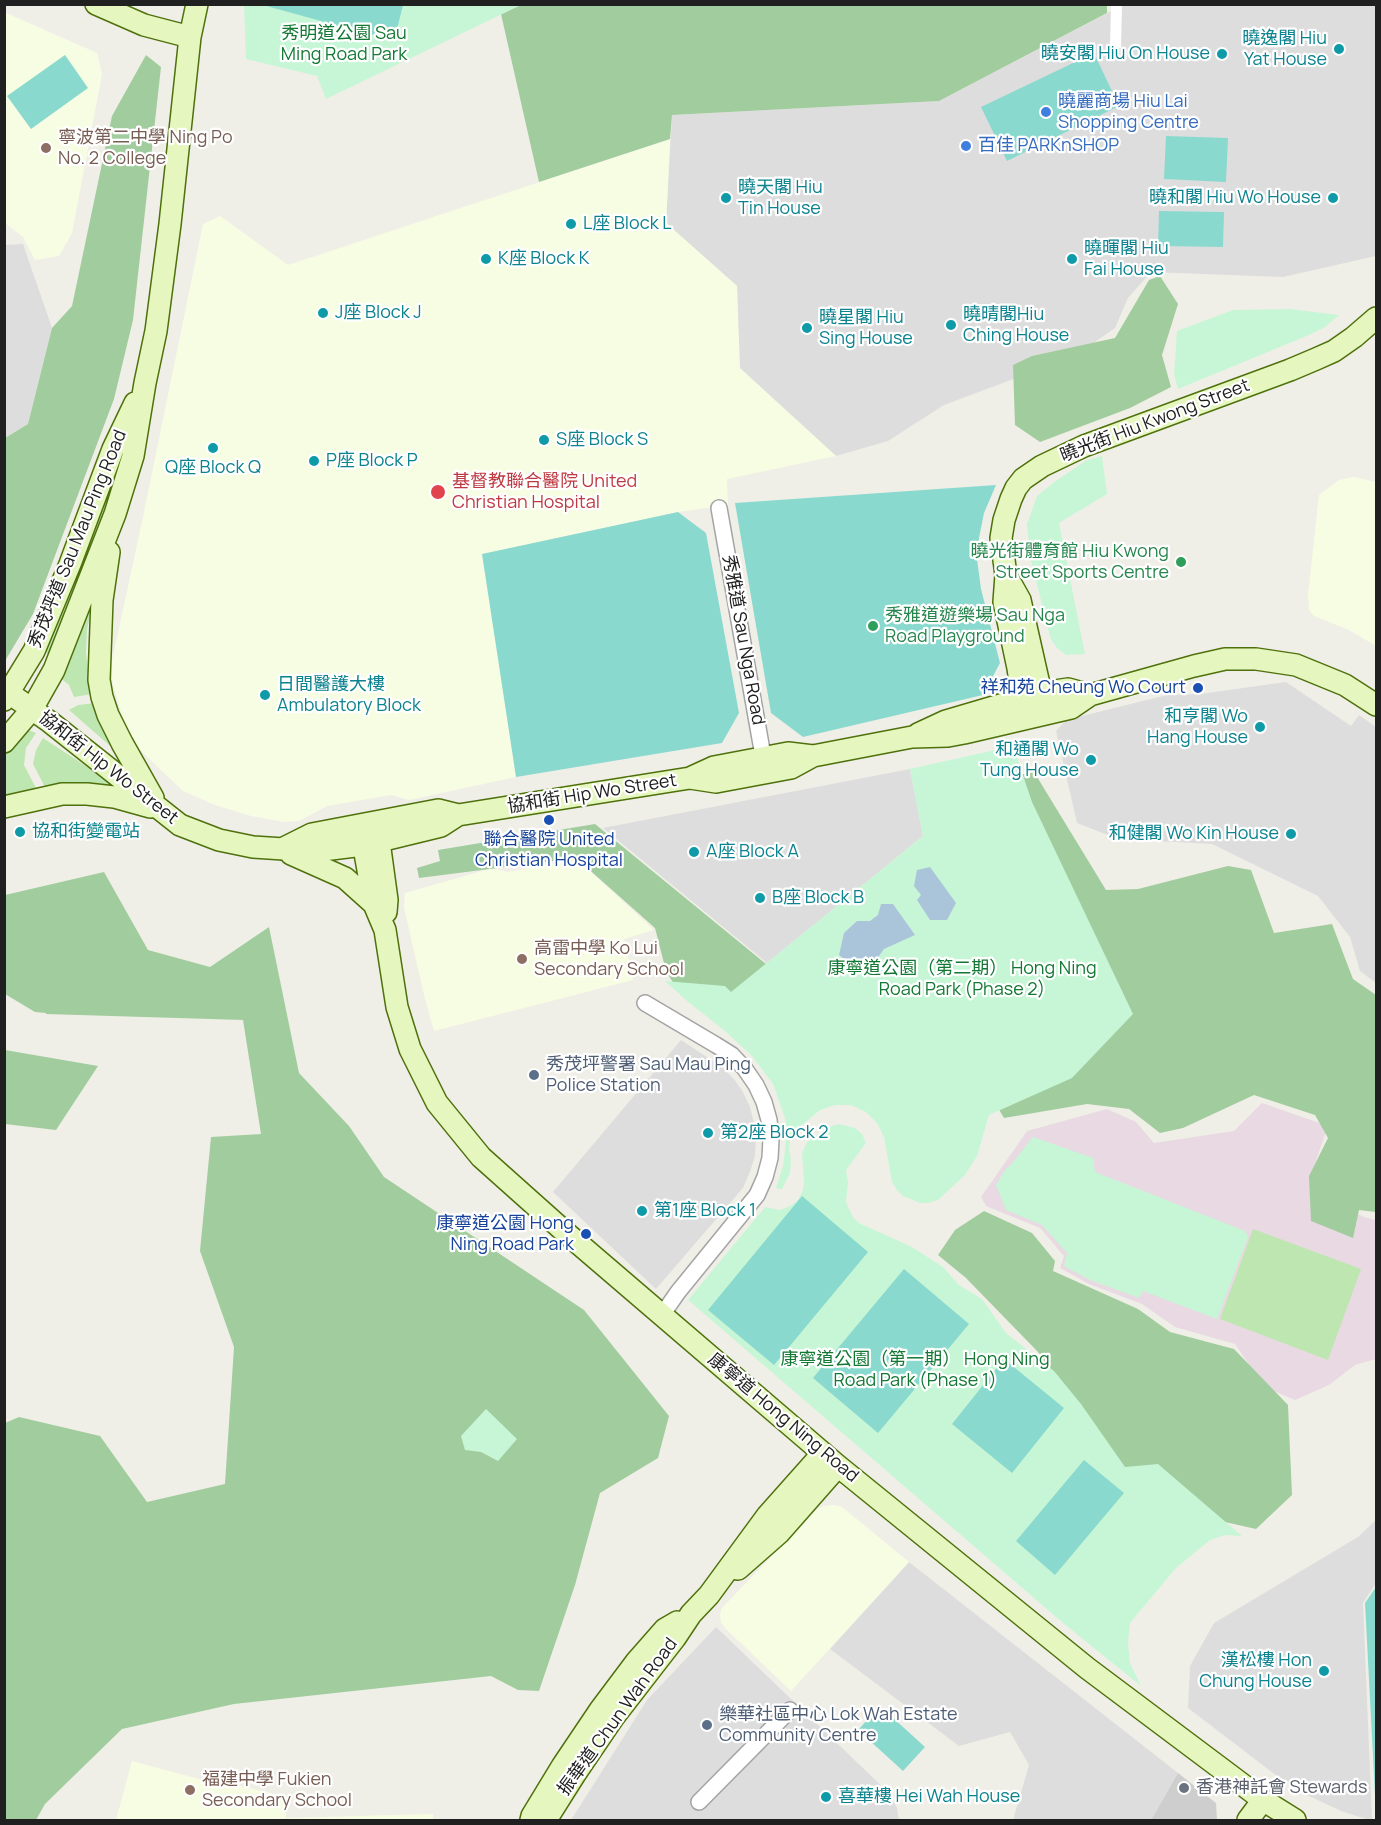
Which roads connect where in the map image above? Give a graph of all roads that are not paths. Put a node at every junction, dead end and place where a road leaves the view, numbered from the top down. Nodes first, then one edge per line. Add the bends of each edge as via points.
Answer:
1 (96, 4) edge
2 (197, 4) edge
3 (190, 37) junction
4 (1377, 318) edge
5 (145, 384) junction
6 (719, 508) dead end
7 (115, 514) junction
8 (7, 696) edge
9 (1377, 705) edge
10 (1032, 706) junction
11 (32, 709) junction
12 (4, 742) edge
13 (765, 765) junction
14 (4, 807) edge
15 (160, 809) junction
16 (369, 833) junction
17 (282, 849) junction
18 (374, 904) junction
19 (385, 930) junction
20 (645, 1004) dead end
21 (662, 1315) junction
22 (831, 1460) junction
23 (691, 1614) junction
24 (790, 1710) dead end
25 (1263, 1800) junction
26 (699, 1802) dead end
27 (531, 1821) edge
28 (546, 1821) edge
29 (1248, 1821) edge
30 (1295, 1821) edge

1 - 3 main road via 144,25
2 - 3 main road, 秀茂坪道 Sau Mau Ping Road
3 - 5 main road, 秀茂坪道 Sau Mau Ping Road via 164,278
4 - 10 main road, 曉光街 Hiu Kwong Street via 1334,351 1084,446 1032,472 1016,488 1001,538 1006,575 1004,602
5 - 7 main road, 秀茂坪道 Sau Mau Ping Road via 134,456
5 - 8 main road, 秀茂坪道 Sau Mau Ping Road via 112,449 34,651
6 - 13 street, 秀雅道 Sau Nga Road
7 - 11 main road, 秀茂坪道 Sau Mau Ping Road via 54,670
7 - 15 main road via 102,600 99,680 108,714
8 - 11 main road, 協和街 Hip Wo Street
9 - 10 main road, 協和街 Hip Wo Street via 1345,685 1305,668 1242,658 1194,666 1090,695 1068,689
10 - 13 main road, 協和街 Hip Wo Street via 948,736 912,737 813,756 788,753
11 - 12 main road, 秀茂坪道 Sau Mau Ping Road
11 - 15 main road, 協和街 Hip Wo Street
13 - 16 main road, 協和街 Hip Wo Street via 714,767 690,778 458,815 438,810
14 - 15 main road via 62,794 87,794
15 - 17 main road, 協和街 Hip Wo Street via 180,825 219,840
16 - 17 main road, 協和街 Hip Wo Street via 312,834
16 - 18 main road, 康寧道 Hong Ning Road
16 - 19 main road, 康寧道 Hong Ning Road via 387,900
17 - 18 main road via 345,878
18 - 19 main road, 康寧道 Hong Ning Road
19 - 21 main road, 康寧道 Hong Ning Road via 397,1007 410,1049 437,1103 481,1157
20 - 21 street via 716,1045 745,1069 764,1102 771,1139 757,1195
21 - 22 main road, 康寧道 Hong Ning Road
22 - 23 main road, 振華道 Chun Wah Road via 767,1516
22 - 25 main road, 康寧道 Hong Ning Road via 1066,1651
23 - 27 main road, 振華道 Chun Wah Road via 664,1629 636,1662 563,1765
23 - 28 main road, 振華道 Chun Wah Road via 613,1718
24 - 26 street
25 - 29 main road
25 - 30 main road, 康寧道 Hong Ning Road

